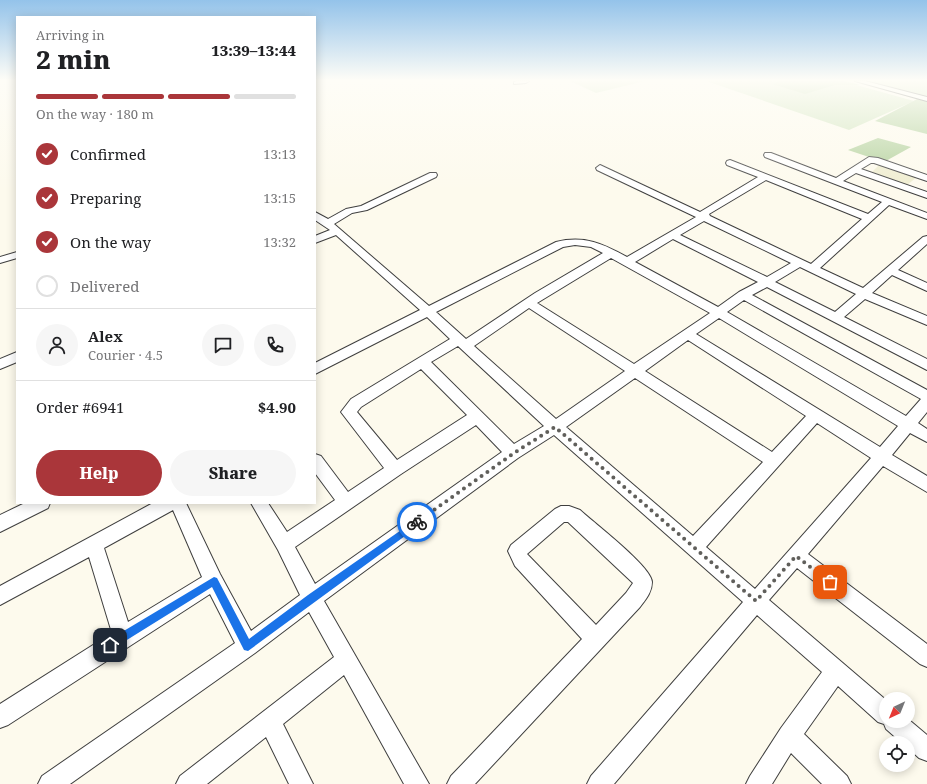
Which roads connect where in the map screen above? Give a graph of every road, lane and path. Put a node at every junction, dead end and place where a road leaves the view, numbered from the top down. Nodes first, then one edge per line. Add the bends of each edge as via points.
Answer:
1 (768, 155) dead end
2 (730, 163) dead end
3 (600, 168) dead end
4 (854, 169) junction
5 (433, 175) dead end
6 (765, 177) junction
7 (927, 178) edge
8 (837, 182) junction
9 (927, 195) edge
10 (888, 201) junction
11 (703, 215) junction
12 (927, 216) edge
13 (868, 218) junction
14 (326, 223) edge
15 (673, 235) junction
16 (316, 238) edge
17 (927, 239) edge
18 (611, 254) junction
19 (16, 255) edge
20 (0, 260) edge
21 (627, 262) junction
22 (800, 262) junction
23 (813, 268) junction
24 (891, 271) junction
25 (767, 282) junction
26 (927, 287) edge
27 (865, 293) junction
28 (743, 295) junction
29 (528, 304) junction
30 (429, 312) junction
31 (718, 312) junction
32 (837, 317) junction
33 (927, 321) edge
34 (686, 334) junction
35 (463, 342) junction
36 (16, 357) edge
37 (422, 361) junction
38 (0, 364) edge
39 (927, 365) edge
40 (316, 368) edge
41 (634, 371) junction
42 (927, 396) edge
43 (927, 402) edge
44 (815, 416) junction
45 (476, 417) junction
46 (908, 425) junction
47 (555, 427) junction
48 (927, 436) edge
49 (514, 453) junction
50 (881, 457) junction
51 (774, 461) junction
52 (316, 462) edge
53 (395, 469) junction
54 (927, 485) edge
55 (346, 502) junction
56 (40, 504) edge
57 (167, 504) edge
58 (178, 504) edge
59 (259, 504) edge
60 (0, 524) edge
61 (94, 544) junction
62 (284, 544) junction
63 (694, 548) junction
64 (796, 556) junction
65 (214, 581) junction
66 (0, 596) edge
67 (312, 598) junction
68 (756, 601) junction
69 (123, 637) junction
70 (596, 639) junction
71 (248, 646) junction
72 (927, 657) edge
73 (347, 660) junction
74 (836, 671) junction
75 (879, 708) edge
76 (0, 717) edge
77 (270, 720) junction
78 (902, 728) edge
79 (789, 736) junction
80 (927, 750) edge
81 (50, 784) edge
82 (188, 784) edge
83 (301, 784) edge
84 (417, 784) edge
85 (459, 784) edge
86 (599, 784) edge
87 (758, 784) edge
88 (839, 784) edge

1 - 8 street
2 - 6 street
3 - 11 street
4 - 7 street via 867,160 872,160
4 - 8 street
4 - 9 street
5 - 14 street
6 - 11 street
6 - 13 street
8 - 10 street
10 - 12 street
10 - 13 street
11 - 15 street
11 - 22 street
13 - 23 street
14 - 16 street
14 - 30 street
15 - 21 street
15 - 25 street
17 - 24 street
18 - 21 street
18 - 29 street
18 - 30 street via 585,242 560,244
19 - 20 street
21 - 31 street
22 - 23 street
22 - 25 street
23 - 27 street
24 - 26 street
24 - 27 street
25 - 28 street
25 - 32 street
27 - 32 street
27 - 33 street
28 - 31 street
28 - 42 street
29 - 35 street
29 - 41 street
30 - 35 street
30 - 40 street
31 - 34 street
31 - 46 street
32 - 39 street
34 - 41 street
34 - 44 street
35 - 37 street
35 - 47 street
36 - 38 street
37 - 45 street
37 - 53 street via 356,403 348,412
41 - 47 street
41 - 51 street
43 - 46 street
44 - 50 street
44 - 51 street
45 - 49 street
45 - 53 street
46 - 48 street
46 - 50 street
47 - 49 street
47 - 63 street
49 - 67 street
50 - 54 street
50 - 64 street
51 - 63 street
52 - 55 street
53 - 55 street
55 - 62 street
56 - 60 street
57 - 61 street
58 - 65 street
59 - 62 street
61 - 66 street
61 - 69 street
62 - 67 street
63 - 68 street
64 - 68 street
64 - 72 street
65 - 69 street
65 - 71 street
67 - 71 street
67 - 73 street
68 - 74 street
68 - 86 street
69 - 76 street
70 - 70 street via 642,589 643,581 638,573 574,516 561,514 520,548 517,551 518,555
70 - 85 street
71 - 81 street
73 - 77 street
73 - 84 street
74 - 75 street
74 - 79 street
77 - 82 street
77 - 83 street
78 - 80 street
79 - 87 street
79 - 88 street

